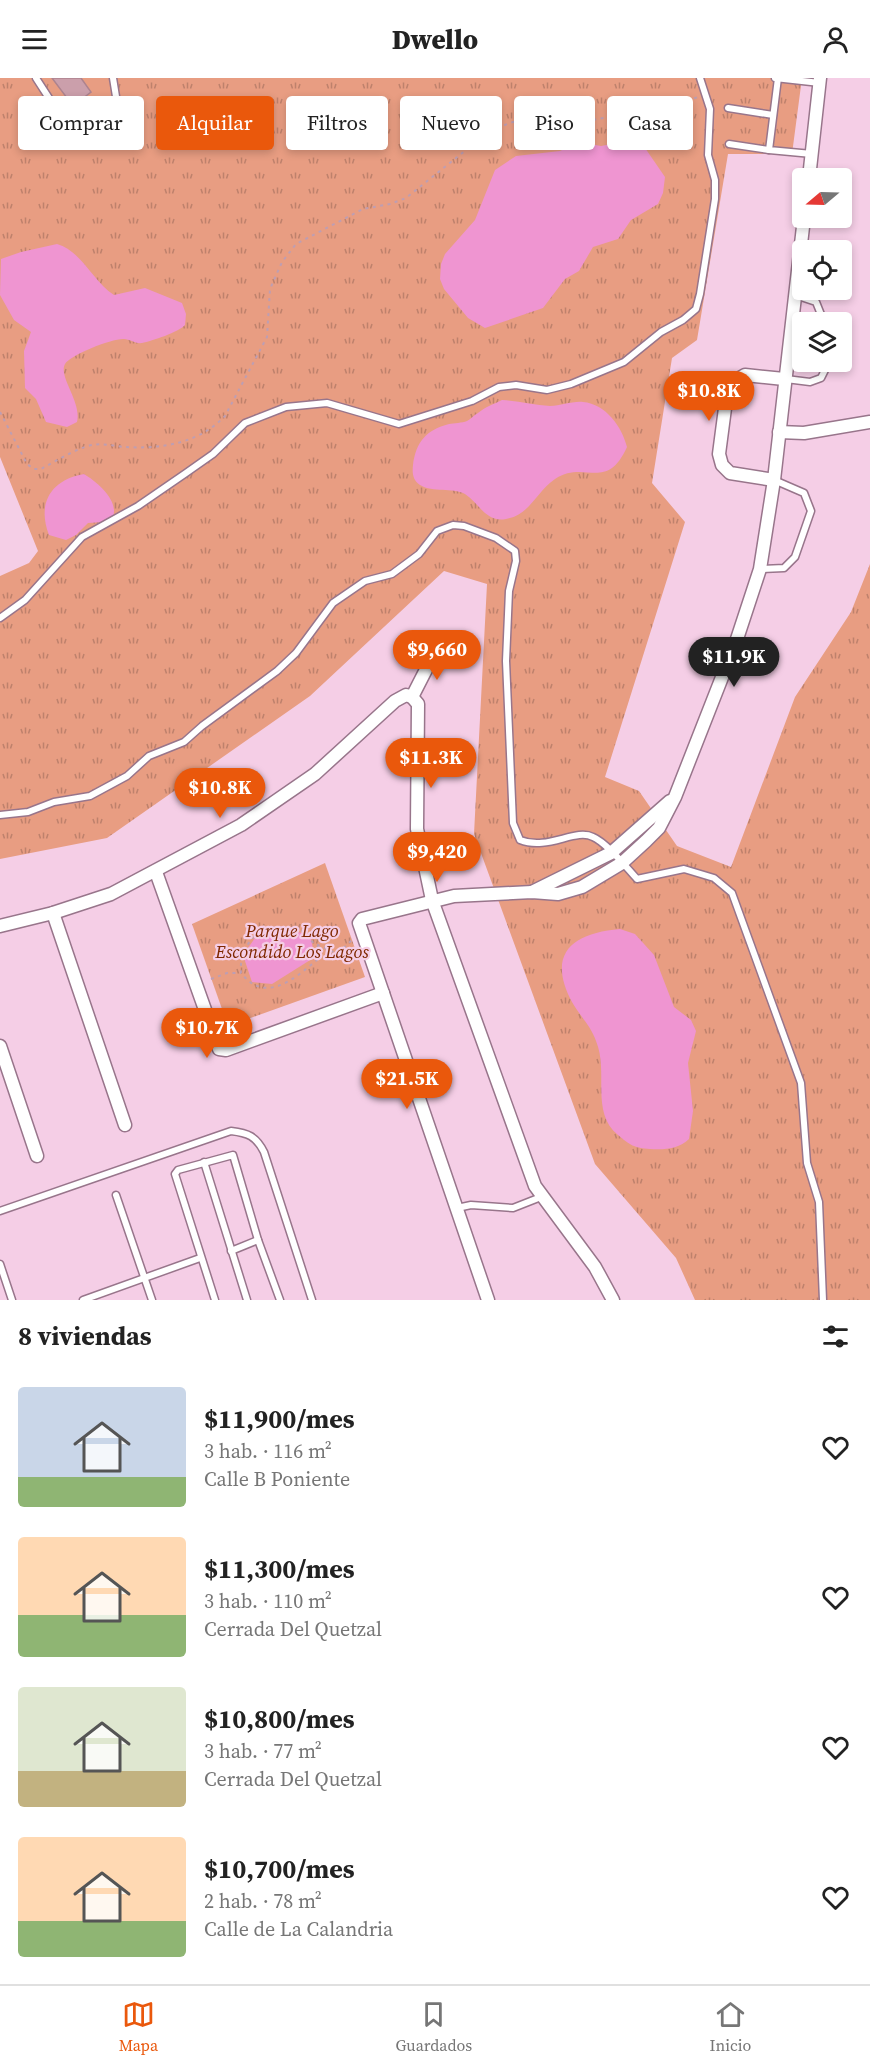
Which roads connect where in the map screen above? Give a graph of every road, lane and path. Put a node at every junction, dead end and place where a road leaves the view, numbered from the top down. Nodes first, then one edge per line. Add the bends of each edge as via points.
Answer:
1 (36, 78) edge
2 (113, 78) edge
3 (700, 78) edge
4 (776, 78) edge
5 (820, 81) edge
6 (707, 93) junction
7 (728, 108) dead end
8 (773, 115) junction
9 (729, 144) dead end
10 (769, 150) junction
11 (812, 154) junction
12 (810, 168) edge
13 (794, 300) edge
14 (811, 300) edge
15 (820, 312) edge
16 (824, 372) edge
17 (784, 379) junction
18 (0, 412) edge
19 (870, 422) edge
20 (779, 432) junction
21 (774, 480) junction
22 (760, 569) junction
23 (0, 618) edge
24 (435, 651) dead end
25 (412, 697) junction
26 (675, 797) junction
27 (0, 816) edge
28 (611, 853) junction
29 (622, 863) junction
30 (156, 872) junction
31 (532, 892) junction
32 (432, 900) junction
33 (53, 913) junction
34 (0, 926) edge
35 (352, 940) dead end
36 (318, 944) junction
37 (241, 973) junction
38 (212, 979) dead end
39 (383, 993) junction
40 (0, 1046) edge
41 (125, 1125) dead end
42 (37, 1156) dead end
43 (204, 1162) junction
44 (116, 1195) dead end
45 (541, 1197) junction
46 (457, 1208) junction
47 (0, 1211) edge
48 (258, 1240) junction
49 (231, 1251) junction
50 (200, 1258) junction
51 (0, 1264) edge
52 (144, 1278) junction
53 (12, 1300) edge
54 (83, 1300) edge
55 (152, 1300) edge
56 (215, 1300) edge
57 (247, 1300) edge
58 (280, 1300) edge
59 (312, 1300) edge
60 (488, 1300) edge
61 (613, 1300) edge
62 (823, 1300) edge

1 - 2 lane via 56,109 88,132 113,126 119,115
3 - 6 lane
4 - 5 lane
4 - 8 lane
5 - 11 street
6 - 18 path via 635,118 623,115 560,125 513,122 491,130 406,198 363,209 296,243 275,274 270,289 267,337 225,416 218,424 176,445 87,446 42,469 34,469 27,464
6 - 23 lane via 708,155 715,199 700,294 696,309 683,320 624,362 547,390 516,385 499,387 399,424 327,403 286,407 245,423 186,473 82,537 25,600
7 - 8 lane
8 - 10 lane
9 - 10 lane
10 - 11 lane
11 - 12 street
13 - 17 street
14 - 15 lane
16 - 17 lane via 821,378 810,382
17 - 20 street
17 - 21 street via 745,375 733,382 727,393 719,454 730,473
19 - 20 street via 804,433
20 - 21 street
21 - 22 street
21 - 22 lane via 804,493 811,511 795,557 784,568
22 - 26 street
24 - 25 street
25 - 30 street via 406,695 395,701 315,774 278,801
25 - 32 street via 418,704 417,829
26 - 28 street
26 - 29 street via 659,828
27 - 28 lane via 28,813 54,802 90,796 126,776 148,756 184,742 277,672 333,603 365,581 392,574 419,554 437,531 453,525 496,538 515,551 506,661 513,823 520,840 549,843 585,834 595,837
28 - 29 lane
28 - 31 street
29 - 31 street via 582,887 558,894
29 - 62 lane via 637,879 684,869 714,878 732,893 801,1083 807,1163 819,1202
30 - 33 street via 111,894
30 - 39 street via 219,1049 226,1050
31 - 32 street
32 - 39 street via 359,921
32 - 45 street
33 - 34 street
33 - 41 street
35 - 36 path via 338,953 328,952
36 - 37 path via 317,960 277,987 250,985
36 - 37 path via 304,931 272,927 244,949
37 - 38 path via 226,973
39 - 46 street
40 - 42 street
43 - 48 lane via 233,1155
43 - 49 lane
43 - 50 lane via 175,1174
44 - 52 lane
45 - 46 lane via 513,1208
45 - 61 street via 595,1267
46 - 60 street
47 - 59 lane via 231,1131 248,1133 264,1152
48 - 49 lane
48 - 58 lane
49 - 57 lane
50 - 52 lane
50 - 56 lane
51 - 53 lane
52 - 54 lane
52 - 55 lane

